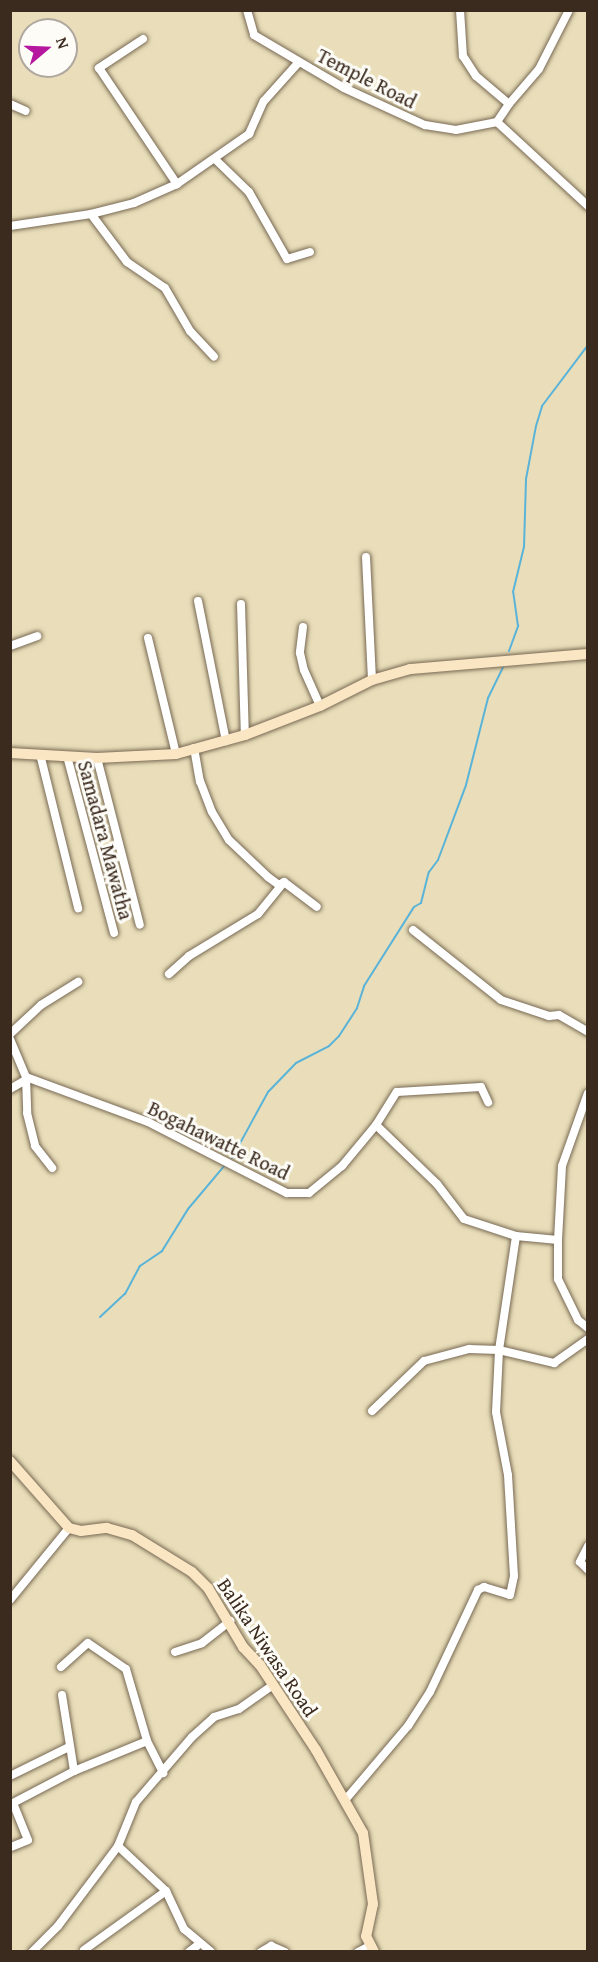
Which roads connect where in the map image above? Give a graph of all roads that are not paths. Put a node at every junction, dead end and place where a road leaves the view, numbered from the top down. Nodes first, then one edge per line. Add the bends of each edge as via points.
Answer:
1 (247, 10) edge
2 (460, 10) edge
3 (569, 10) edge
4 (143, 39) dead end
5 (299, 62) junction
6 (10, 104) edge
7 (509, 104) junction
8 (26, 111) dead end
9 (497, 122) junction
10 (216, 160) junction
11 (177, 184) junction
12 (588, 206) edge
13 (91, 214) junction
14 (10, 226) edge
15 (310, 252) dead end
16 (213, 357) dead end
17 (366, 557) dead end
18 (198, 601) dead end
19 (242, 604) dead end
20 (303, 627) dead end
21 (37, 636) dead end
22 (148, 638) dead end
23 (10, 646) edge
24 (588, 654) edge
25 (372, 680) junction
26 (320, 706) junction
27 (245, 735) junction
28 (226, 741) junction
29 (194, 748) junction
30 (10, 753) edge
31 (40, 754) junction
32 (176, 754) junction
33 (67, 756) junction
34 (98, 758) junction
35 (284, 882) junction
36 (317, 906) dead end
37 (78, 908) dead end
38 (140, 925) dead end
39 (413, 930) dead end
40 (114, 933) dead end
41 (169, 974) dead end
42 (78, 982) dead end
43 (588, 1032) edge
44 (10, 1034) edge
45 (10, 1039) edge
46 (25, 1079) junction
47 (10, 1089) edge
48 (588, 1093) edge
49 (488, 1102) dead end
50 (376, 1125) junction
51 (52, 1168) dead end
52 (516, 1236) junction
53 (558, 1240) junction
54 (588, 1328) edge
55 (588, 1339) edge
56 (499, 1350) junction
57 (372, 1411) dead end
58 (10, 1461) edge
59 (69, 1528) junction
60 (588, 1546) edge
61 (588, 1570) edge
62 (10, 1600) edge
63 (230, 1621) junction
64 (175, 1652) dead end
65 (61, 1667) dead end
66 (273, 1685) junction
67 (62, 1695) dead end
68 (147, 1741) junction
69 (69, 1747) junction
70 (74, 1771) junction
71 (163, 1773) junction
72 (10, 1776) edge
73 (346, 1799) junction
74 (118, 1846) junction
75 (11, 1847) edge
76 (166, 1892) junction
77 (198, 1945) junction
78 (372, 1949) edge
79 (84, 1950) edge
80 (33, 1952) edge
81 (189, 1952) edge
82 (211, 1952) edge
83 (261, 1952) edge
84 (285, 1952) edge
85 (358, 1952) edge

1 - 5 street, Temple Road via 254,35
2 - 7 street via 463,56 476,76
3 - 7 street via 539,69
4 - 11 street via 99,68
5 - 9 street, Temple Road via 344,88 425,125 456,130
5 - 10 street via 264,101 249,134
6 - 8 street
7 - 9 street
9 - 12 street
10 - 11 street
10 - 15 street via 249,192 287,259
11 - 13 street via 134,203
13 - 14 street
13 - 16 street via 127,262 150,274 165,288 190,331
17 - 25 street
18 - 28 street
19 - 27 street
20 - 26 street via 300,653
21 - 23 street
22 - 32 street
24 - 25 street via 410,669
25 - 26 street
26 - 27 street
27 - 28 street
28 - 29 street
29 - 32 street
29 - 35 street via 200,781 229,840 268,877 279,885
30 - 31 street
31 - 33 street
31 - 37 street
32 - 34 street
33 - 34 street
33 - 40 street, Samadara Mawatha
34 - 38 street
35 - 36 street
35 - 41 street via 258,914 189,956
39 - 43 street via 501,999 559,1015
42 - 44 street via 41,1005
45 - 46 street
46 - 47 street
46 - 50 street, Bogahawatte Road via 148,1122 287,1193 309,1193 342,1166
46 - 51 street via 35,1146
48 - 53 street via 562,1166
49 - 50 street, Bogahawatte Road via 481,1087 397,1092
50 - 52 street via 437,1184 464,1220
52 - 53 street
52 - 56 street
53 - 54 street via 558,1279 578,1320
55 - 56 street via 554,1363
56 - 57 street via 469,1349 424,1361
56 - 73 street via 496,1412 508,1475 514,1576 510,1595 484,1587 478,1590 430,1692 408,1726
58 - 59 street
59 - 62 street
59 - 63 street, Balika Niwasa Road via 106,1528 132,1534 192,1572
60 - 61 street via 580,1562
63 - 64 street via 202,1643
63 - 66 street, Balika Niwasa Road via 243,1647
65 - 68 street via 88,1643 126,1669
66 - 71 street via 239,1709 214,1718 192,1737
66 - 73 street, Balika Niwasa Road
67 - 69 street
68 - 70 street
68 - 71 street
69 - 70 street
69 - 72 street
70 - 75 street via 13,1803 28,1840
71 - 74 street via 136,1802
73 - 78 street, Balika Niwasa Road via 368,1849 373,1905 366,1936
74 - 76 street
74 - 80 street via 58,1926
76 - 77 street via 184,1929
76 - 79 street
77 - 81 street
77 - 82 street
78 - 85 street
83 - 84 street via 271,1946

